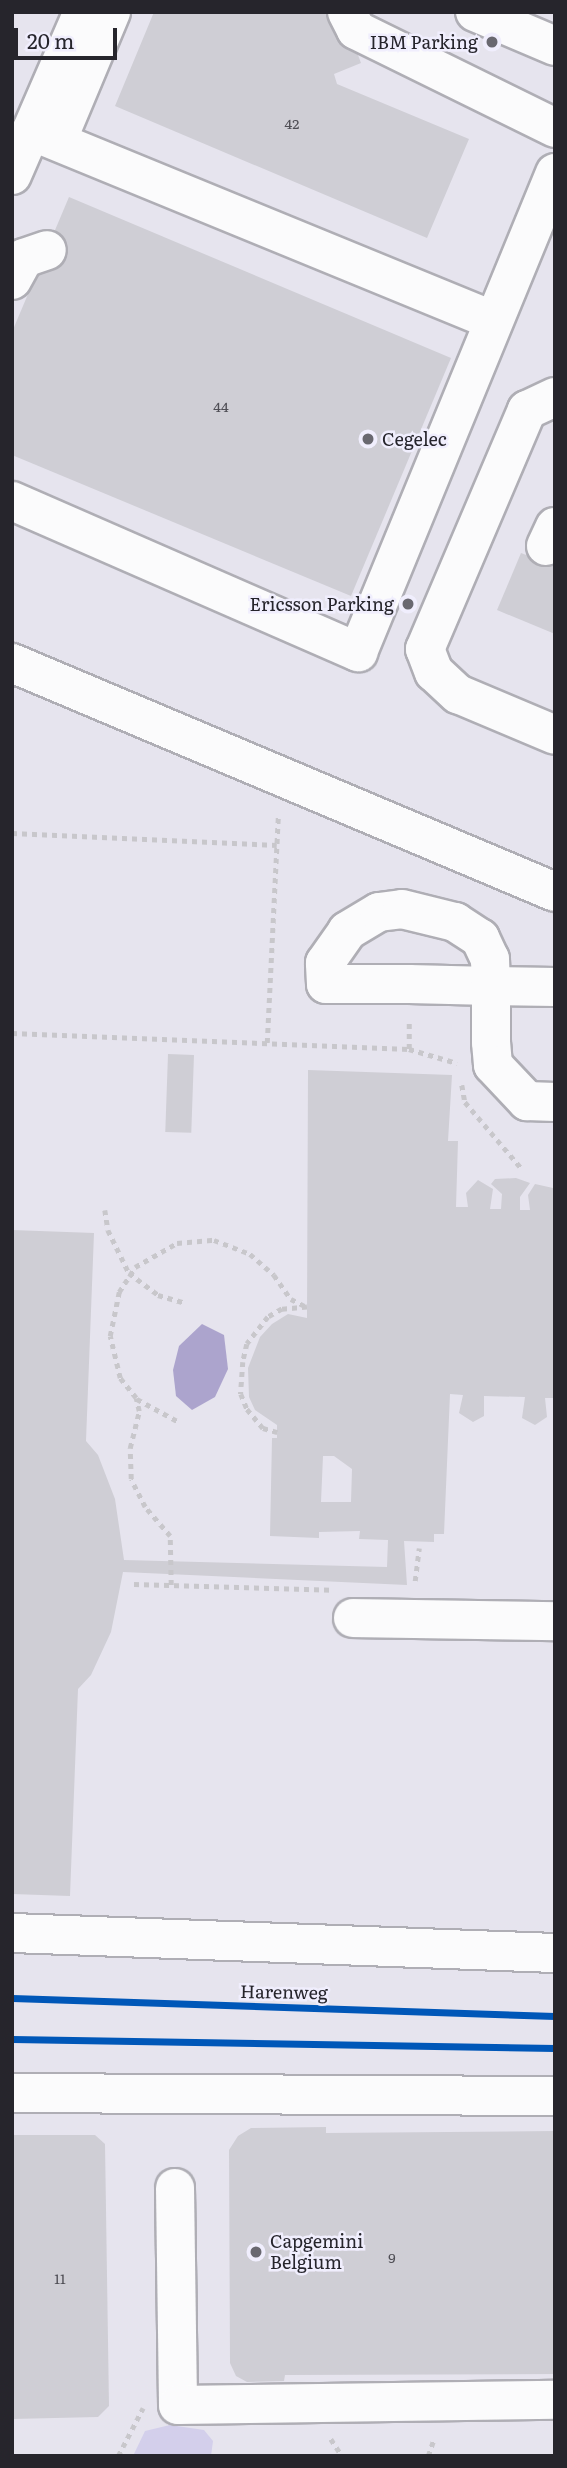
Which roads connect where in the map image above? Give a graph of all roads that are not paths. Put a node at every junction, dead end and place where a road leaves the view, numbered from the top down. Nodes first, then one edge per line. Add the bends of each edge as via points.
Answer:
1 (83, 12) edge
2 (111, 12) edge
3 (347, 12) edge
4 (475, 12) edge
5 (555, 46) edge
6 (555, 128) edge
7 (44, 136) junction
8 (555, 173) edge
9 (12, 175) edge
10 (47, 250) dead end
11 (12, 280) edge
12 (492, 320) junction
13 (555, 397) edge
14 (12, 500) edge
15 (12, 663) edge
16 (555, 735) edge
17 (555, 892) edge
18 (555, 987) edge
19 (555, 1102) edge
20 (345, 1604) road end
21 (555, 1621) edge
22 (12, 1933) edge
23 (555, 1954) edge
24 (12, 2094) edge
25 (555, 2096) edge
26 (175, 2189) dead end
27 (555, 2400) edge

1 - 7 lane
2 - 7 lane
3 - 6 lane via 356,30
4 - 5 lane
7 - 9 lane
7 - 12 lane
8 - 12 lane
10 - 11 lane via 24,258
12 - 14 lane via 358,652
13 - 16 lane via 527,410 425,649 434,672 458,694
15 - 17 lane
18 - 19 lane via 491,986 493,1065 527,1101
20 - 21 lane via 449,1619
22 - 23 lane
24 - 25 lane
26 - 27 lane via 178,2405

